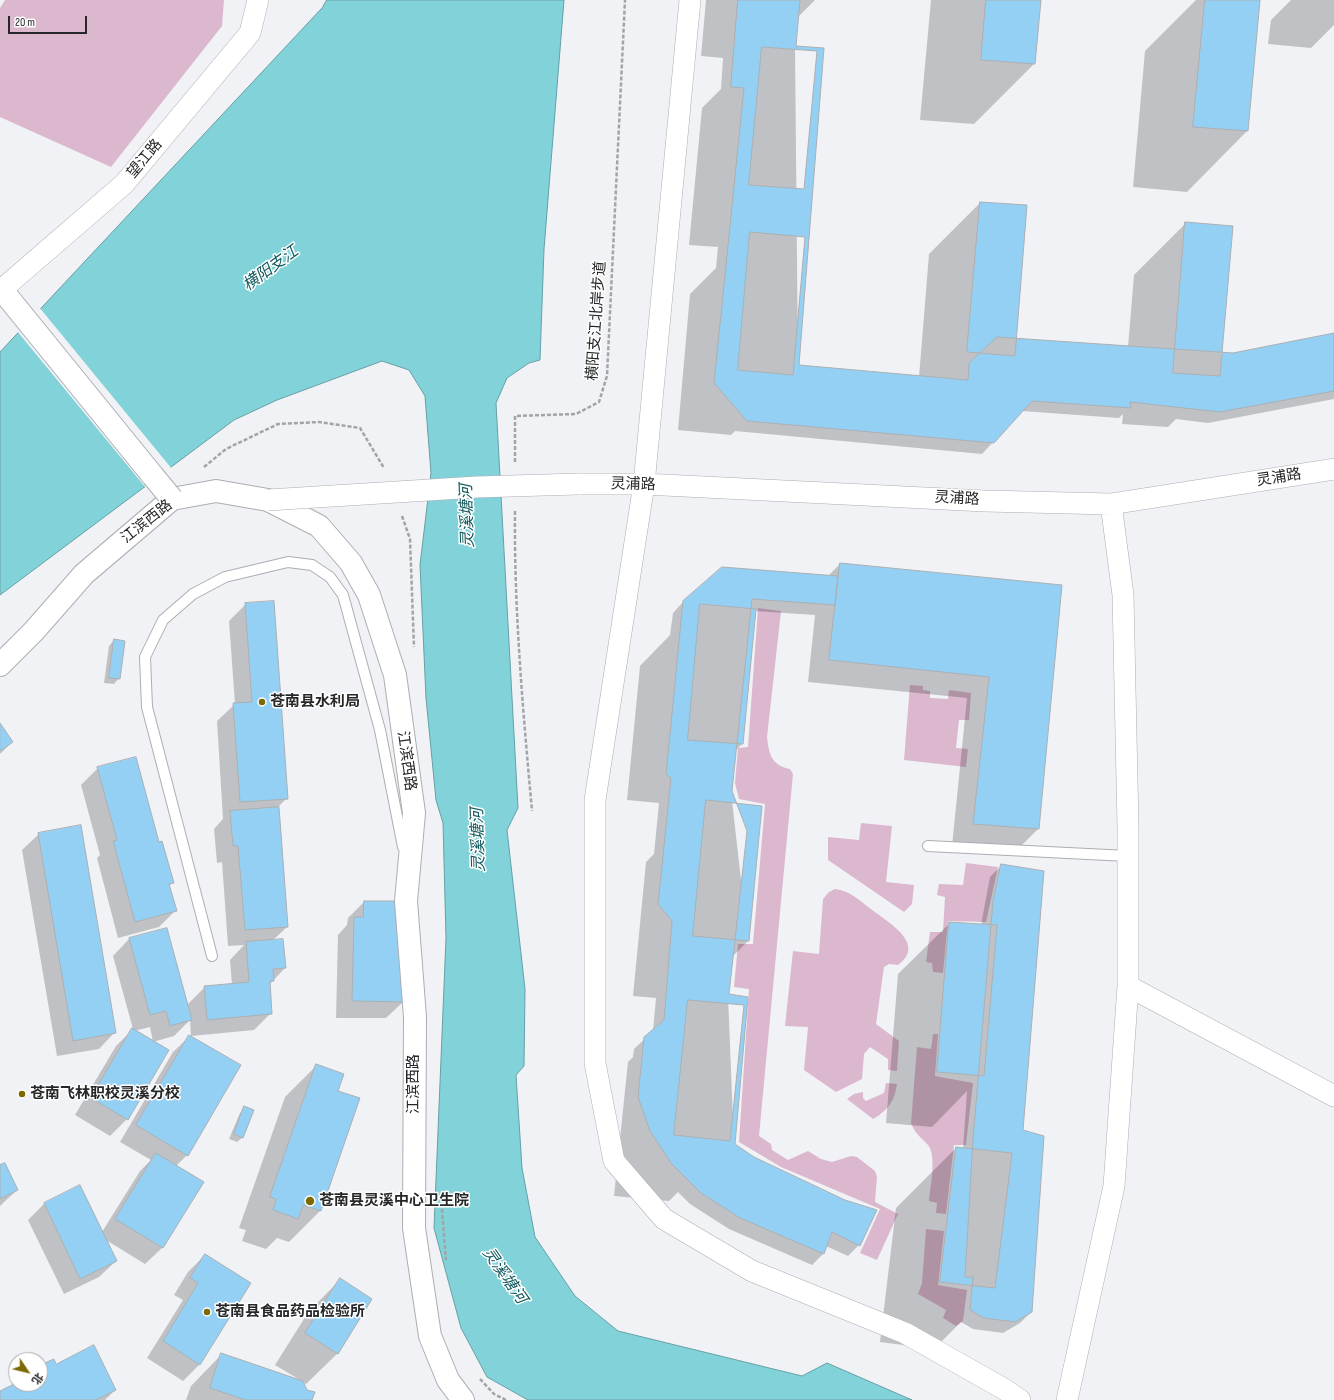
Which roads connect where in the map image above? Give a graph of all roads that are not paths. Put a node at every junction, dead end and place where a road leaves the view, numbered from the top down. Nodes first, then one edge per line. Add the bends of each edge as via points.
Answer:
1 (258, 0) edge
2 (690, 0) edge
3 (1, 290) edge
4 (1334, 469) edge
5 (644, 484) junction
6 (172, 499) junction
7 (268, 500) junction
8 (1111, 504) junction
9 (0, 665) edge
10 (928, 846) dead end
11 (1128, 856) junction
12 (406, 901) junction
13 (212, 956) dead end
14 (1128, 986) junction
15 (1334, 1096) edge
16 (463, 1400) edge
17 (1020, 1400) edge
18 (1067, 1400) edge

1 - 3 street, 望江路 via 250,33 124,184
2 - 5 street
3 - 6 street, bridge
4 - 8 street, 灵浦路
5 - 7 street, 灵浦路, bridge via 477,487
5 - 8 street, 灵浦路 via 985,501
5 - 17 street via 595,800 595,1063 614,1161 664,1219 752,1271 905,1333
6 - 7 street, 江滨西路 via 216,491
6 - 9 street, 江滨西路 via 84,574
7 - 12 street, 江滨西路 via 319,526 351,563 369,595 395,675 414,813
8 - 11 street via 1123,595
10 - 11 lane
11 - 14 street
12 - 13 lane via 402,841 390,776 343,595 330,577 312,565 288,562 225,577 193,594 163,620 145,657 147,706
12 - 16 street, 江滨西路 via 415,1017 414,1228 430,1336 448,1380
14 - 15 street
14 - 18 street via 1114,1186

